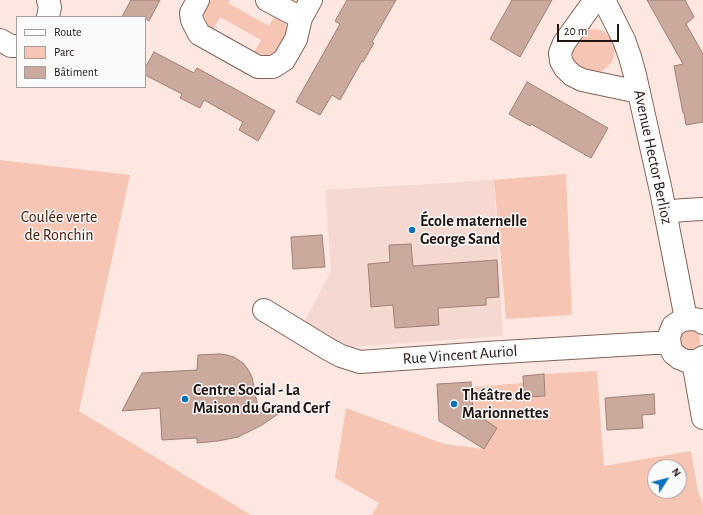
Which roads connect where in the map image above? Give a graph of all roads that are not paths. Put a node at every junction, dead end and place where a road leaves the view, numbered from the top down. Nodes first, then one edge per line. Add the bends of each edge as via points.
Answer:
1 (48, 0) edge
2 (198, 0) edge
3 (267, 0) edge
4 (595, 0) edge
5 (604, 0) edge
6 (306, 9) edge
7 (48, 16) edge
8 (0, 40) edge
9 (16, 46) edge
10 (639, 92) junction
11 (703, 209) edge
12 (665, 212) junction
13 (264, 310) dead end
14 (694, 321) edge
15 (669, 344) junction
16 (698, 359) edge
17 (703, 418) edge

1 - 7 street
2 - 6 street via 191,13 199,34 258,67 273,67 284,60 296,38
3 - 6 street
4 - 10 street via 564,43 560,53 561,60 572,75 582,80
5 - 10 street, Avenue Hector Berlioz via 624,40
8 - 9 street
10 - 12 street, Avenue Hector Berlioz
11 - 12 street
12 - 14 street, Avenue Hector Berlioz
13 - 15 street, Rue Vincent Auriol via 328,349 360,362
14 - 15 street via 679,322 674,326 669,336
15 - 16 street via 671,350 682,360
16 - 17 street

